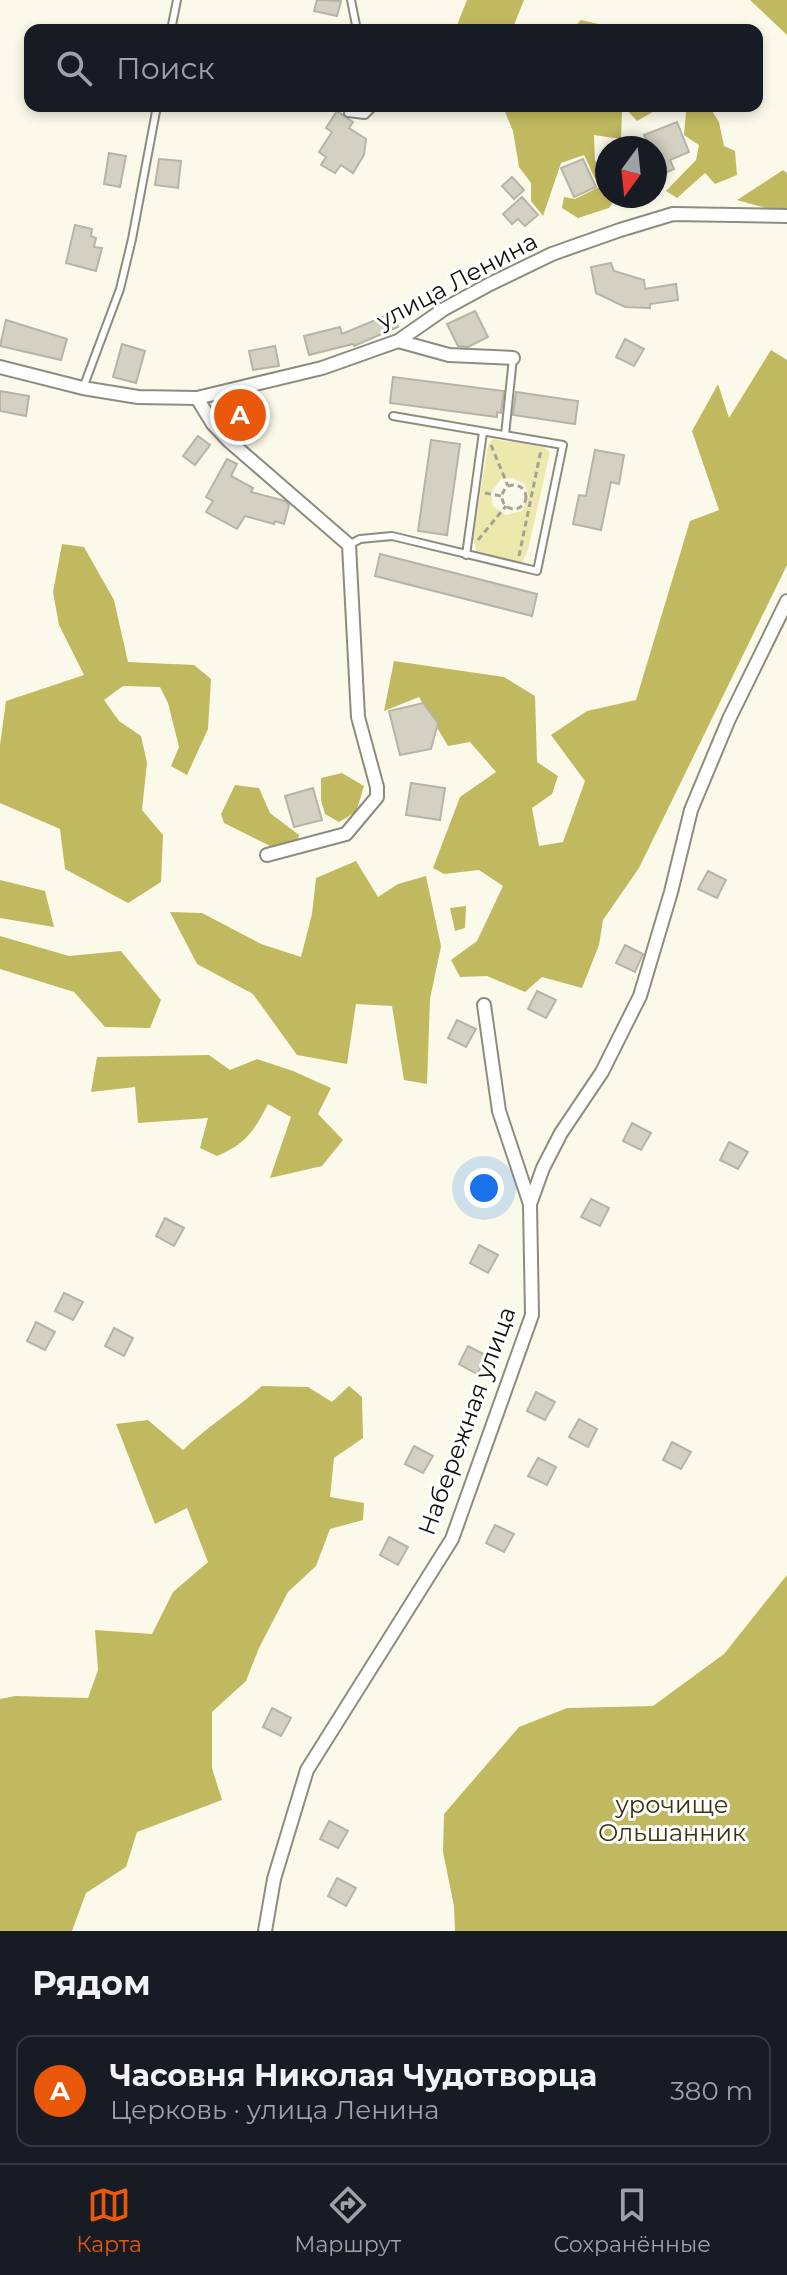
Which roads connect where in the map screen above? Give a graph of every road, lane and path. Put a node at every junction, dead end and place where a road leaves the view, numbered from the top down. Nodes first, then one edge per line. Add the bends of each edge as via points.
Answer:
1 (177, 0) edge
2 (351, 0) edge
3 (172, 24) edge
4 (356, 24) edge
5 (156, 112) edge
6 (368, 112) edge
7 (348, 113) dead end
8 (787, 216) edge
9 (398, 341) junction
10 (513, 358) joint
11 (0, 367) edge
12 (83, 388) junction
13 (197, 398) junction
14 (393, 416) dead end
15 (484, 432) junction
16 (505, 435) junction
17 (543, 442) junction
18 (508, 486) junction
19 (475, 490) junction
20 (501, 496) junction
21 (528, 500) junction
22 (551, 504) junction
23 (506, 506) junction
24 (349, 545) junction
25 (466, 555) junction
26 (516, 566) junction
27 (787, 601) edge
28 (267, 855) dead end
29 (484, 1005) dead end
30 (530, 1204) junction
31 (265, 1931) edge

1 - 3 lane
2 - 4 lane
5 - 12 lane via 120,289
6 - 7 lane
8 - 9 street, улица Ленина via 673,214 620,230 490,284
9 - 10 street via 449,355
9 - 13 street, улица Ленина via 322,368
10 - 16 lane
11 - 12 street, улица Ленина
12 - 13 street, улица Ленина via 138,397
13 - 24 street via 229,441
14 - 15 lane
15 - 16 lane
15 - 18 path
15 - 19 lane
16 - 17 lane
17 - 21 path
17 - 22 lane via 563,445
18 - 20 path
18 - 21 path via 520,486
19 - 20 path
19 - 25 lane
20 - 23 path
21 - 22 path
21 - 23 path via 518,508
21 - 26 path
22 - 26 lane via 537,571
23 - 25 path
24 - 25 lane via 392,536
24 - 28 street via 358,717 377,797 346,834
25 - 26 lane
27 - 30 street, Набережная улица via 691,810 640,996 602,1072 561,1133
29 - 30 street via 499,1111
30 - 31 street, Набережная улица via 532,1315 452,1539 307,1770 274,1879

